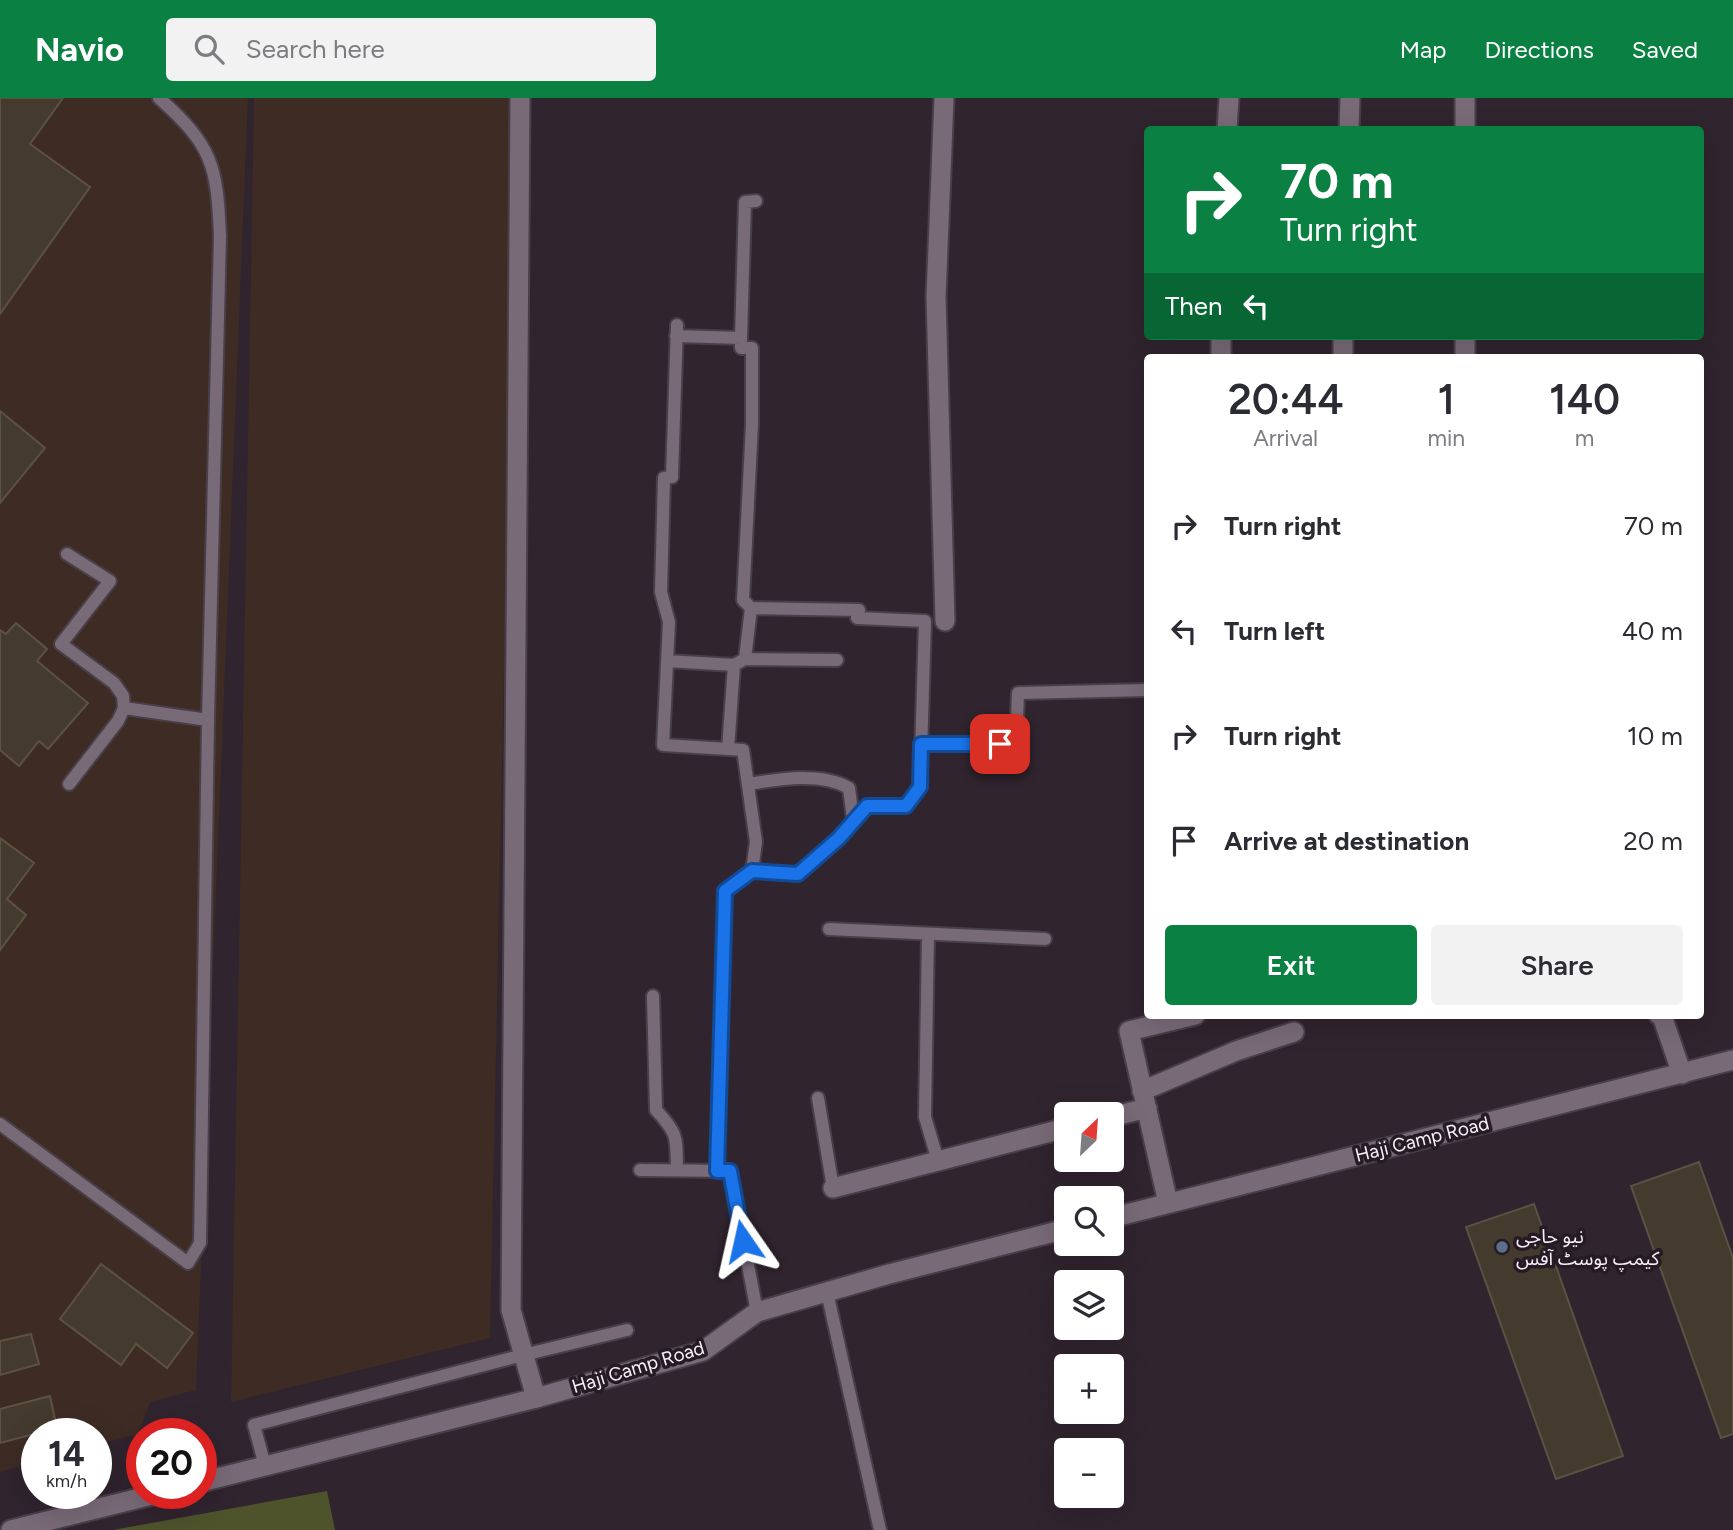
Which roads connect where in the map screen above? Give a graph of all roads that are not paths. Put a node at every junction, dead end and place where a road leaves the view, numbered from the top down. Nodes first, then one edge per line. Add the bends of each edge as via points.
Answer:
1 (159, 98) edge
2 (520, 98) edge
3 (944, 98) edge
4 (1230, 98) edge
5 (1350, 98) edge
6 (1465, 98) edge
7 (1227, 126) edge
8 (1349, 126) edge
9 (1465, 126) edge
10 (756, 201) dead end
11 (741, 338) junction
12 (67, 554) dead end
13 (751, 608) junction
14 (946, 621) dead end
15 (838, 660) dead end
16 (667, 662) junction
17 (740, 662) junction
18 (1144, 690) edge
19 (124, 708) junction
20 (208, 720) junction
21 (921, 744) junction
22 (727, 749) junction
23 (748, 783) junction
24 (69, 784) dead end
25 (853, 819) junction
26 (752, 871) junction
27 (829, 929) dead end
28 (928, 934) junction
29 (1045, 939) dead end
30 (653, 996) dead end
31 (1178, 1019) edge
32 (1663, 1019) edge
33 (1294, 1032) dead end
34 (1733, 1060) edge
35 (1682, 1074) junction
36 (818, 1098) dead end
37 (1144, 1099) junction
38 (1124, 1110) edge
39 (0, 1124) edge
40 (1054, 1132) edge
41 (938, 1161) junction
42 (640, 1170) dead end
43 (677, 1170) junction
44 (717, 1171) junction
45 (833, 1188) joint
46 (1168, 1203) junction
47 (1124, 1215) edge
48 (1054, 1232) edge
49 (828, 1292) junction
50 (757, 1312) junction
51 (627, 1330) dead end
52 (523, 1355) junction
53 (536, 1398) junction
54 (265, 1466) junction
55 (217, 1478) edge
56 (126, 1501) edge
57 (11, 1530) edge
58 (880, 1530) edge

1 - 20 lane via 185,121 209,156 218,186
2 - 52 street via 511,1310
3 - 14 street via 936,297
4 - 7 street
5 - 8 street
6 - 9 street
10 - 11 lane via 744,202
11 - 13 lane via 741,348 752,348 743,600
11 - 16 lane via 676,331 672,477 664,478 661,592 669,622
12 - 19 lane via 110,581 61,644 114,684 123,696
13 - 17 lane
13 - 21 lane via 859,610 857,618 925,621
15 - 17 lane
16 - 17 lane
16 - 22 lane via 663,745
17 - 22 lane
18 - 21 lane via 1018,693 1016,744
19 - 20 lane
19 - 24 lane
20 - 39 lane via 200,1243 188,1263
21 - 25 lane via 920,787 906,806 867,806
22 - 23 lane via 743,750
23 - 25 lane via 786,778 837,781 849,788
23 - 26 lane via 756,842
25 - 26 lane via 839,838 798,874
26 - 44 lane via 725,891
27 - 28 lane
28 - 29 lane
28 - 41 lane via 925,1117
30 - 43 lane via 656,1110 673,1128
31 - 37 street via 1129,1031
32 - 35 street
33 - 37 street via 1236,1051
34 - 35 street, Haji Camp Road
35 - 46 street, Haji Camp Road
36 - 45 lane
37 - 38 street
37 - 46 street
40 - 41 street
41 - 45 street
42 - 43 lane
43 - 44 lane
44 - 50 lane via 730,1171
46 - 47 street, Haji Camp Road
48 - 49 street, Haji Camp Road
49 - 50 street, Haji Camp Road
49 - 58 lane
50 - 53 street, Haji Camp Road via 704,1351
51 - 52 lane
52 - 53 street
52 - 54 lane via 254,1425
53 - 54 street, Haji Camp Road
54 - 55 street, Haji Camp Road
56 - 57 street

